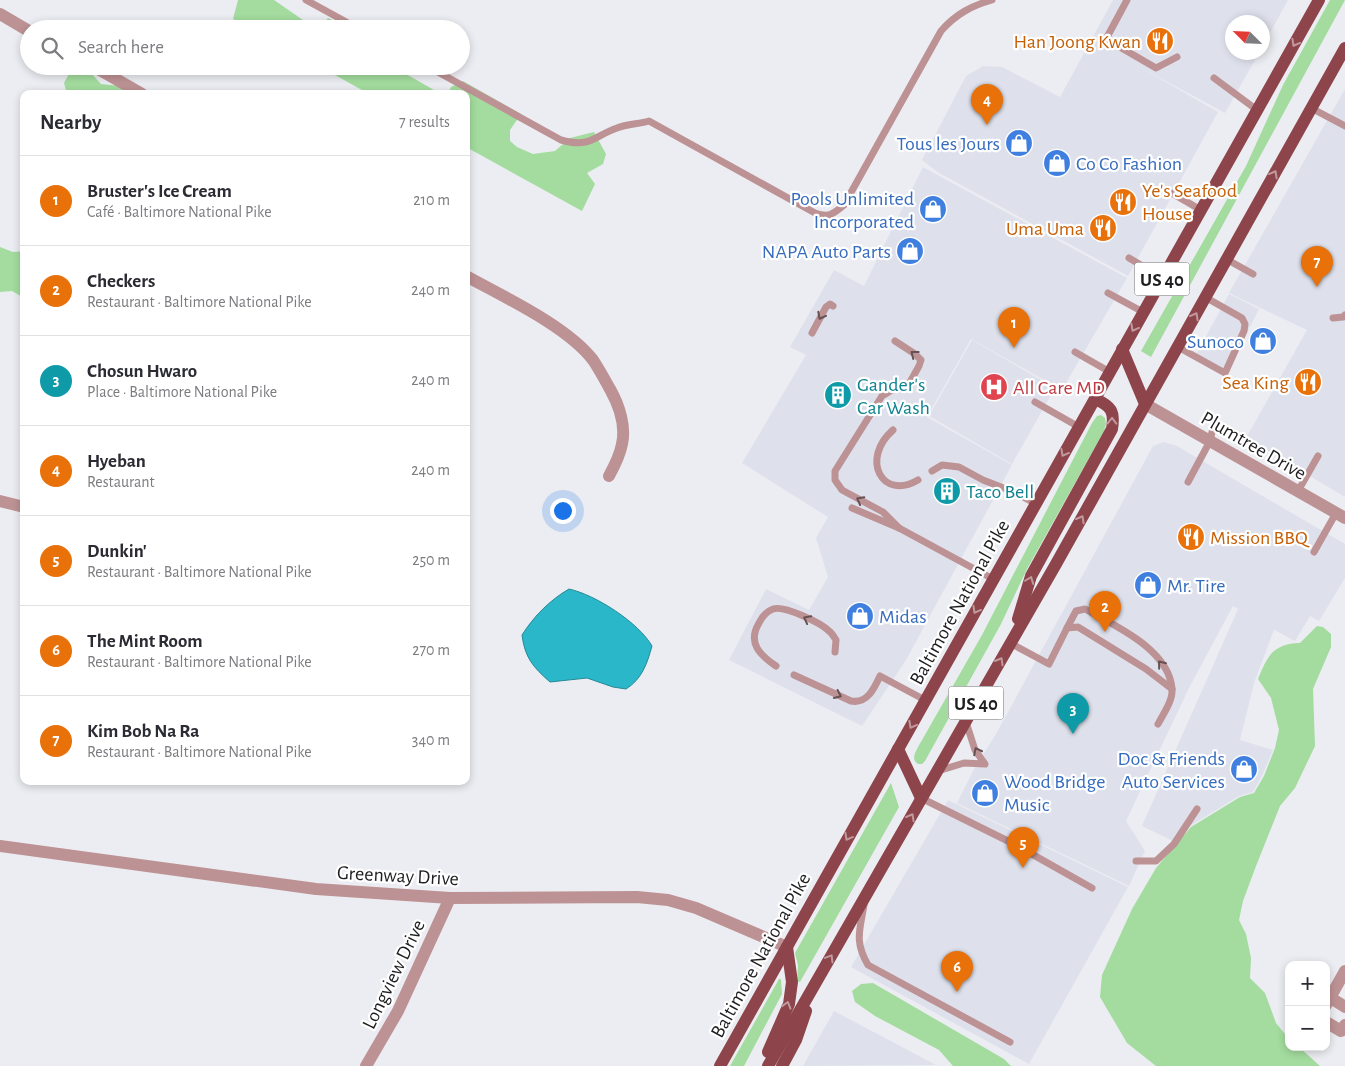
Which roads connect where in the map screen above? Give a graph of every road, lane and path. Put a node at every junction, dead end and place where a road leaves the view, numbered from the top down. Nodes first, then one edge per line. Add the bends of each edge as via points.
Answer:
1 (306, 0) edge
2 (992, 0) edge
3 (1127, 0) edge
4 (1319, 0) edge
5 (0, 14) edge
6 (343, 20) edge
7 (20, 26) edge
8 (1345, 48) edge
9 (1177, 56) dead end
10 (108, 75) edge
11 (443, 75) edge
12 (1214, 78) dead end
13 (135, 90) edge
14 (1311, 108) junction
15 (1257, 110) junction
16 (1345, 126) edge
17 (1168, 191) dead end
18 (1201, 210) junction
19 (1130, 258) dead end
20 (1226, 259) junction
21 (1253, 274) dead end
22 (470, 278) edge
23 (1163, 278) junction
24 (1108, 293) dead end
25 (1205, 297) junction
26 (833, 306) dead end
27 (1143, 312) junction
28 (1345, 314) edge
29 (1333, 318) dead end
30 (812, 333) dead end
31 (895, 341) dead end
32 (1178, 347) junction
33 (1122, 349) junction
34 (1075, 352) dead end
35 (1110, 372) junction
36 (1095, 399) junction
37 (1035, 402) dead end
38 (1145, 404) junction
39 (1215, 418) dead end
40 (1079, 427) junction
41 (893, 430) dead end
42 (1210, 441) junction
43 (1318, 456) dead end
44 (932, 471) dead end
45 (609, 476) dead end
46 (918, 480) dead end
47 (1188, 482) dead end
48 (1298, 491) junction
49 (0, 502) edge
50 (1036, 504) junction
51 (20, 506) edge
52 (852, 508) dead end
53 (1340, 515) edge
54 (899, 528) junction
55 (1314, 552) dead end
56 (993, 579) junction
57 (1068, 628) junction
58 (1010, 643) junction
59 (836, 652) dead end
60 (776, 666) dead end
61 (794, 675) dead end
62 (1172, 689) junction
63 (925, 700) junction
64 (966, 721) junction
65 (1158, 724) dead end
66 (898, 749) junction
67 (936, 772) junction
68 (921, 798) junction
69 (1197, 809) dead end
70 (0, 846) edge
71 (1136, 861) dead end
72 (1092, 888) dead end
73 (866, 897) junction
74 (450, 898) junction
75 (787, 947) junction
76 (1345, 971) edge
77 (820, 974) junction
78 (1330, 997) edge
79 (1330, 1002) edge
80 (1345, 1007) edge
81 (1330, 1024) edge
82 (1345, 1025) edge
83 (1010, 1042) dead end
84 (366, 1066) edge
85 (720, 1066) edge
86 (763, 1066) edge
87 (768, 1066) edge
88 (782, 1066) edge

1 - 6 lane
2 - 11 lane via 962,11 941,30 844,205 834,214 824,216 649,122 618,128 589,142 575,144 560,140
3 - 9 lane via 1106,39 1156,68
4 -> 15 main road, Baltimore National Pike / US 40
5 - 7 street
8 - 14 main road, US 40
10 - 13 street
12 - 15 lane
14 - 16 lane
20 -> 14 main road, US 40
15 - 18 main road, Baltimore National Pike / US 40
17 - 18 lane
18 - 23 main road, Baltimore National Pike / US 40
19 - 23 lane
20 - 21 lane
20 - 25 main road, US 40
22 - 45 street via 550,324 592,360 616,400 623,422 623,442
23 - 27 main road, Baltimore National Pike / US 40
24 - 27 lane
32 -> 25 main road, US 40
25 - 32 lane via 1242,318 1245,324 1225,373
26 -> 30 lane via 826,307
27 -> 33 main road, Baltimore National Pike / US 40
28 - 29 lane
54 -> 31 lane via 883,512 842,490 834,480 835,471 882,396 909,384 919,366 921,360
32 - 38 main road, US 40
33 - 35 main road, Baltimore National Pike / US 40
33 - 38 main road
34 - 35 lane
35 - 36 main road, Baltimore National Pike / US 40
36 - 40 main road, Baltimore National Pike / US 40
58 -> 36 main road via 1031,576 1112,429 1114,418 1111,410
37 - 40 lane
38 - 42 street, Plumtree Drive
58 -> 38 main road, US 40
39 - 42 lane
40 -> 50 main road, Baltimore National Pike / US 40
41 - 46 lane via 879,447 877,470 883,479 893,484 909,485
42 - 47 lane
42 - 48 street, Plumtree Drive
43 - 48 lane
44 - 50 lane via 942,465 959,467
48 - 53 street, Plumtree Drive
49 - 51 street
50 - 56 main road, Baltimore National Pike / US 40
52 - 54 lane
53 - 55 lane
54 - 56 lane
56 -> 63 main road, Baltimore National Pike / US 40
57 - 58 lane via 1049,664
57 - 62 lane via 1078,627
62 -> 57 lane via 1167,670 1145,644 1132,635 1085,609 1076,611
64 -> 58 main road, US 40
59 -> 60 lane via 836,640 829,630 790,610 773,609 763,616 755,629 754,641 761,656
61 -> 63 lane via 857,702 870,694 880,676
62 - 65 lane
63 -> 66 main road, Baltimore National Pike / US 40
64 - 67 main road, US 40
67 -> 64 lane via 964,763 985,764 975,750
66 - 68 main road
66 -> 75 main road, Baltimore National Pike / US 40
67 - 68 main road, US 40
68 - 72 lane via 1014,844
73 -> 68 main road, US 40
69 - 71 lane via 1174,844 1156,860
70 - 74 street, Greenway Drive via 282,885
77 -> 73 main road, US 40
73 - 83 lane via 858,941 868,965
74 - 75 street, Greenway Drive via 637,897 668,900 696,908
74 - 84 street, Longview Drive via 398,1011
75 - 85 main road, Baltimore National Pike / US 40
86 -> 75 main road via 789,1004 792,982
76 - 78 street
77 - 87 main road, US 40
77 - 88 main road via 796,1040
79 - 80 street
81 - 82 street via 1341,1031

